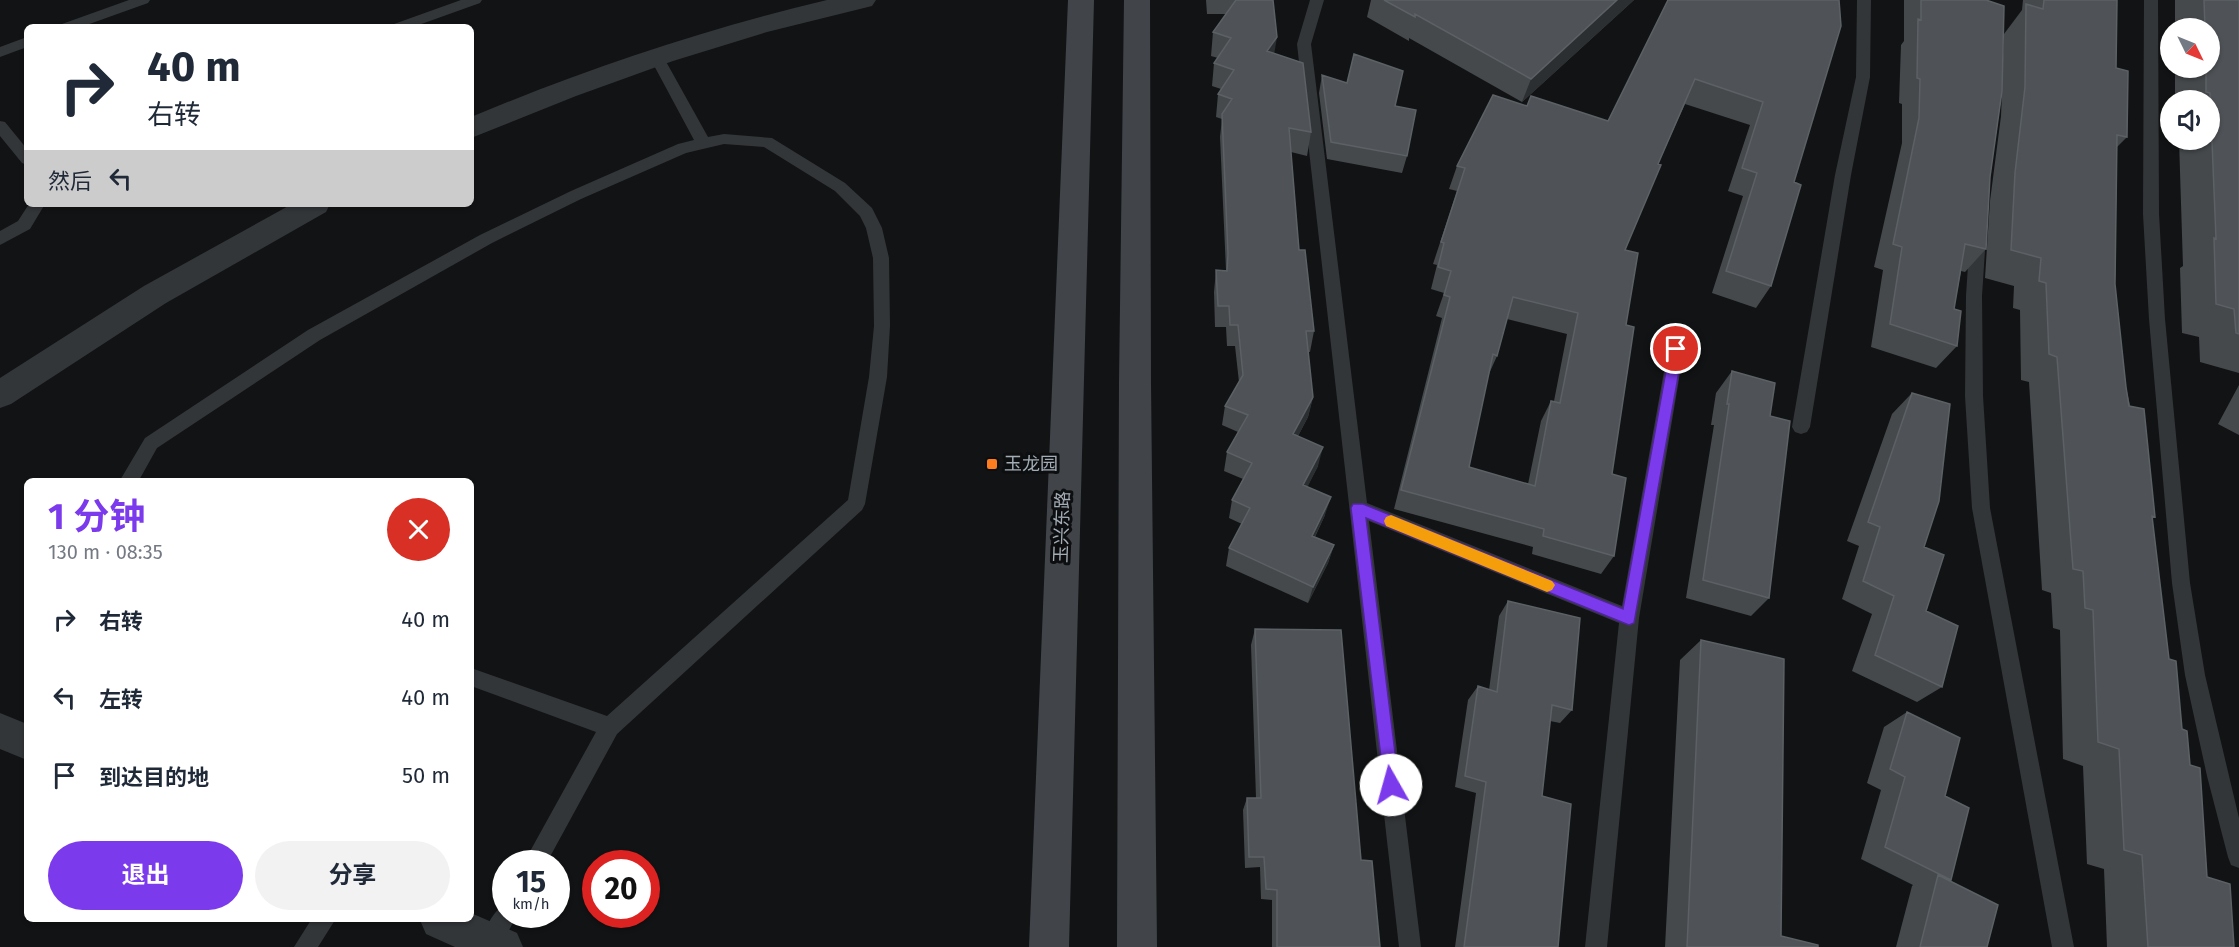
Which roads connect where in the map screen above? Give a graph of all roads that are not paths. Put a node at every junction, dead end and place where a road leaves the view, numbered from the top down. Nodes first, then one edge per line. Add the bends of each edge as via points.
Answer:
1 (143, 0) edge
2 (475, 0) edge
3 (863, 0) edge
4 (1081, 0) edge
5 (1137, 0) edge
6 (1317, 0) edge
7 (1864, 0) edge
8 (2151, 0) edge
9 (75, 24) edge
10 (407, 24) edge
11 (24, 43) edge
12 (0, 52) edge
13 (657, 58) junction
14 (0, 126) edge
15 (474, 127) edge
16 (703, 142) junction
17 (24, 155) edge
18 (35, 207) edge
19 (311, 207) edge
20 (1980, 213) edge
21 (0, 239) edge
22 (1676, 349) dead end
23 (0, 394) edge
24 (1802, 427) dead end
25 (130, 478) edge
26 (1358, 508) junction
27 (1629, 618) junction
28 (474, 678) edge
29 (609, 727) junction
30 (0, 731) edge
31 (24, 741) edge
32 (542, 850) edge
33 (2239, 857) edge
34 (323, 922) edge
35 (448, 922) edge
36 (500, 935) edge
37 (305, 947) edge
38 (1049, 947) edge
39 (1137, 947) edge
40 (1410, 947) edge
41 (1596, 947) edge
42 (2063, 947) edge

1 - 9 lane
2 - 10 lane
3 - 13 street
4 - 38 main road, 玉兴东路
5 - 39 main road
6 - 26 lane via 1304,44
7 - 24 lane via 1863,77
8 - 33 lane via 2151,214 2181,583 2195,675
11 - 12 lane
13 - 15 street
13 - 16 lane
14 - 17 lane
16 - 25 lane via 576,195 393,289 264,367 151,443
16 - 29 lane via 767,142 840,187 866,212 881,258 878,377 856,504
18 - 21 lane via 24,225
19 - 23 street via 186,276
20 - 42 lane via 1974,296 1974,396 1981,508
22 - 27 lane
26 - 27 lane
26 - 40 lane
27 - 41 lane
28 - 29 lane
29 - 32 lane
30 - 31 street
34 - 37 lane
35 - 36 street

